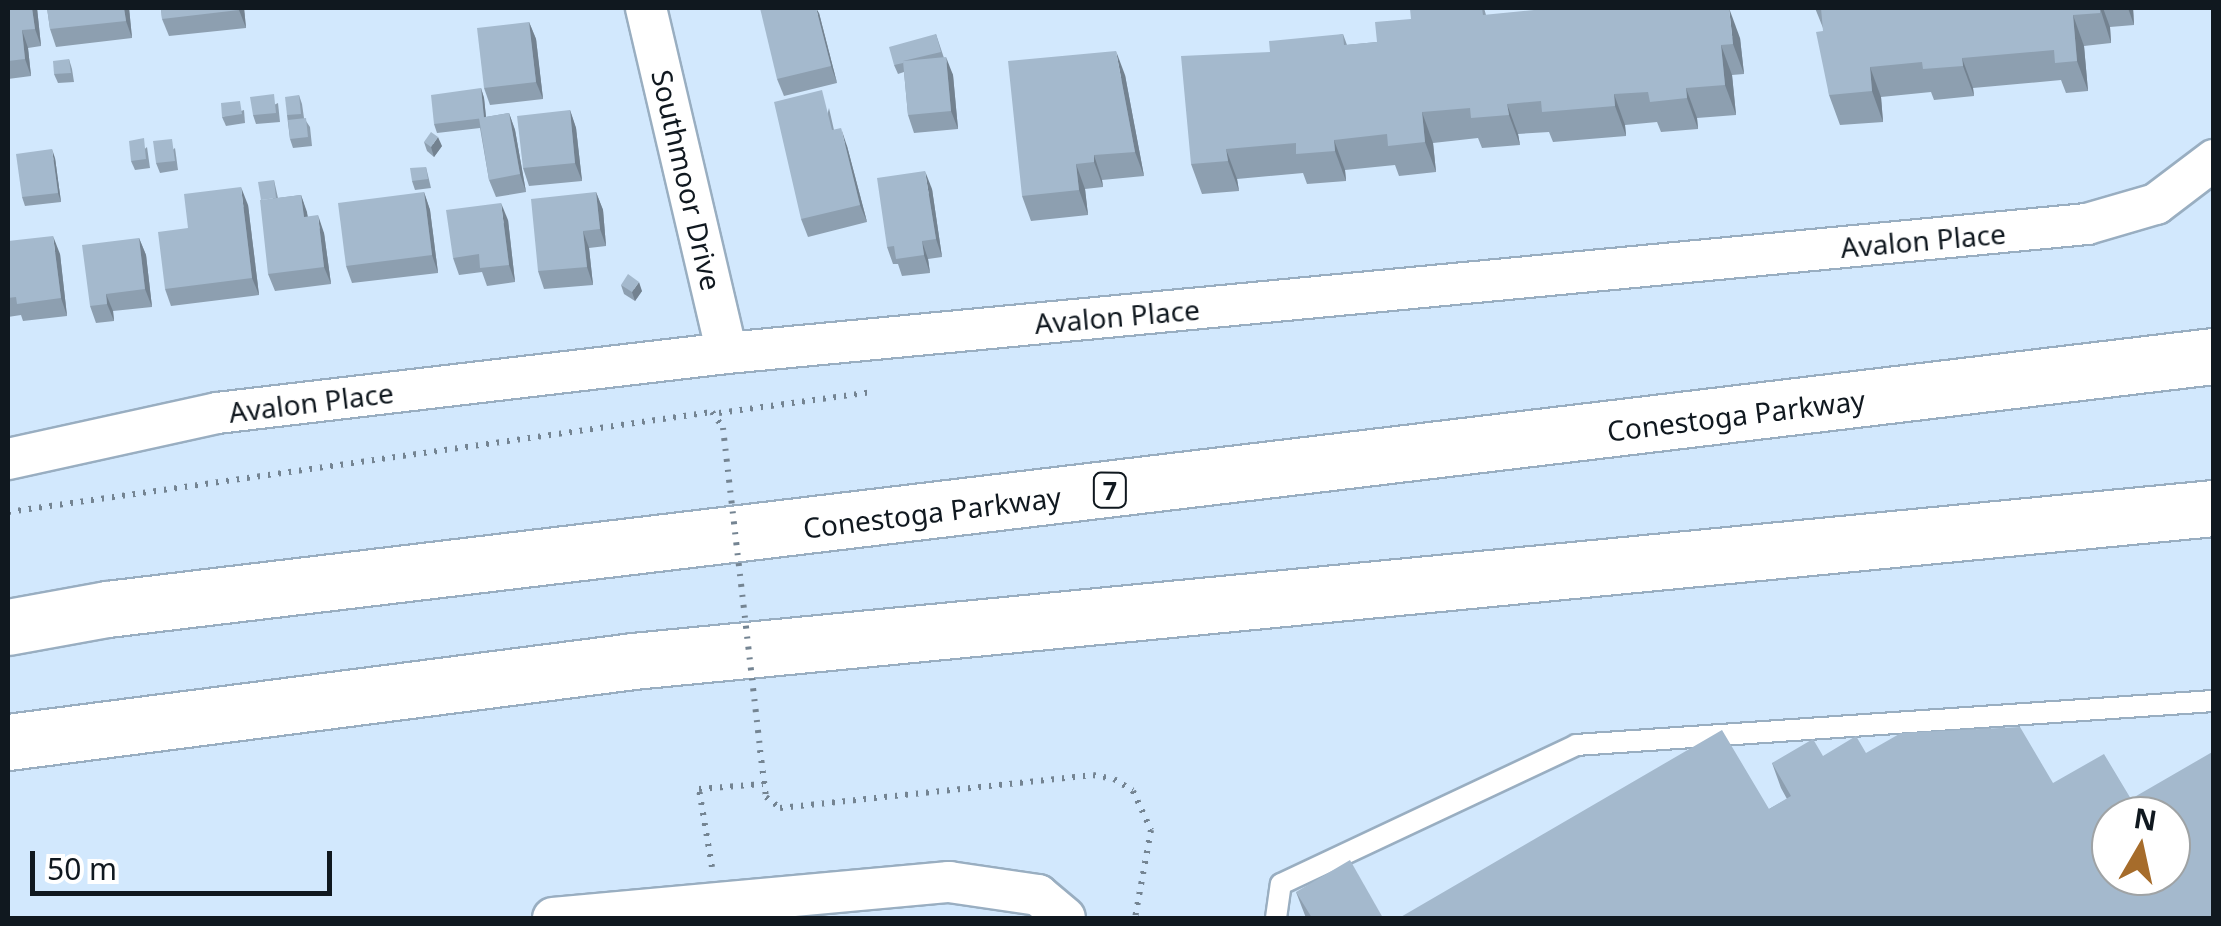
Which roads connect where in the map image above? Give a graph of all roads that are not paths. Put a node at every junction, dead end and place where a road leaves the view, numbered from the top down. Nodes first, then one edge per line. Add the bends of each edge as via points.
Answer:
1 (646, 8) edge
2 (2214, 160) edge
3 (727, 352) junction
4 (2214, 356) edge
5 (8, 459) edge
6 (2214, 508) edge
7 (2082, 524) junction
8 (2214, 533) edge
9 (8, 626) edge
10 (2214, 701) edge
11 (8, 742) edge
12 (553, 918) edge
13 (1065, 918) edge
14 (1276, 918) edge

1 - 3 street, Southmoor Drive
2 - 3 street, Avalon Place via 2156,204 2086,224
3 - 5 street, Avalon Place via 217,412
4 - 9 highway, Conestoga Parkway / 7
6 - 7 highway
7 - 8 highway
7 - 11 highway via 633,662
10 - 14 lane via 1576,744 1281,884
12 - 13 street via 949,882 1038,895

